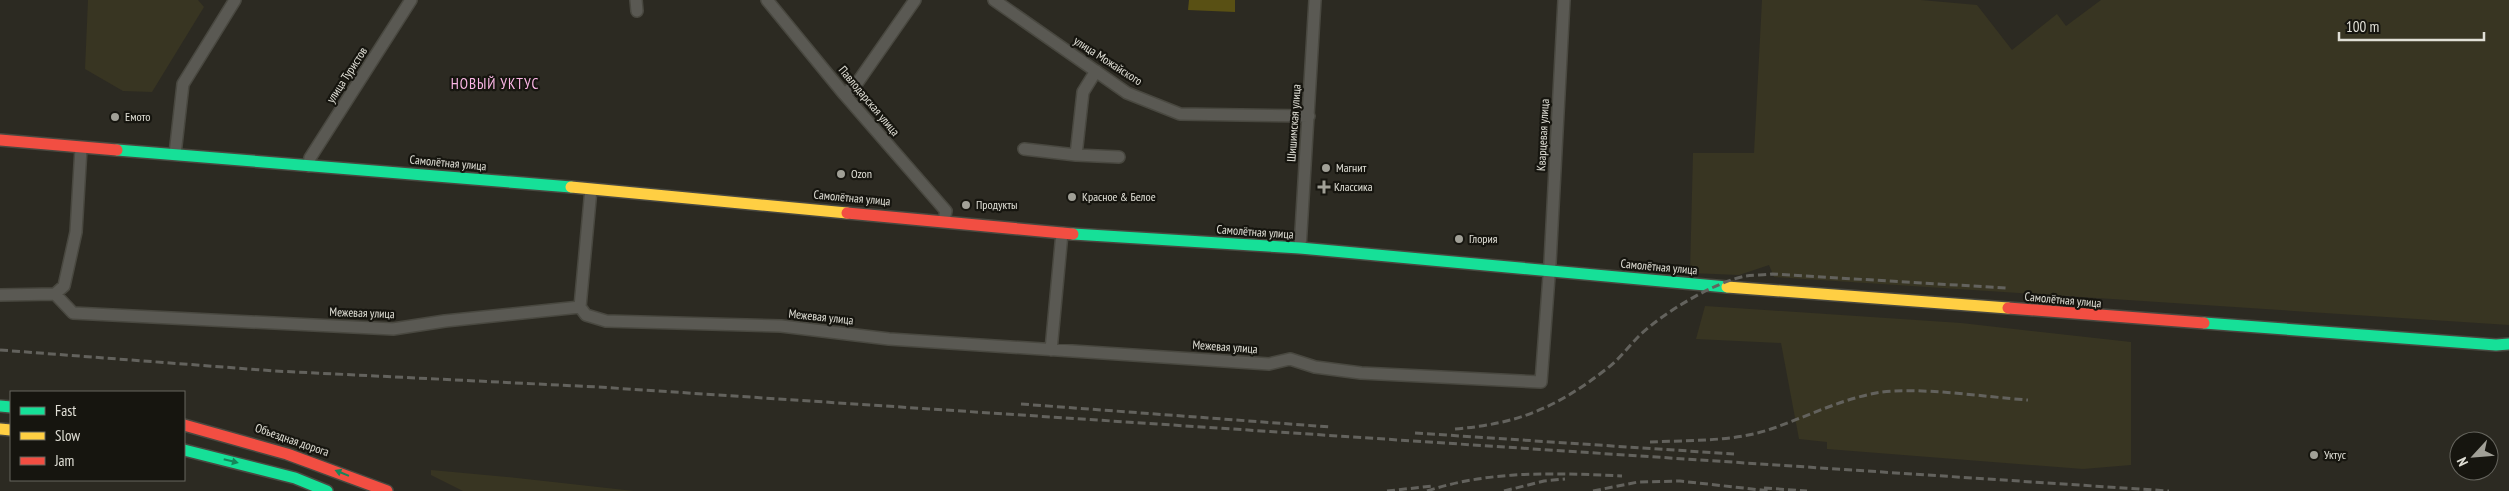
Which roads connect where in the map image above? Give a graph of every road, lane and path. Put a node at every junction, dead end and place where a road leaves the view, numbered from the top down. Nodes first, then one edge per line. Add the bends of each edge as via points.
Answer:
1 (235, 0) edge
2 (411, 0) edge
3 (767, 0) edge
4 (915, 0) edge
5 (994, 0) edge
6 (1315, 0) edge
7 (1564, 0) edge
8 (1096, 72) junction
9 (844, 94) junction
10 (1309, 116) junction
11 (0, 140) edge
12 (81, 148) junction
13 (1024, 149) dead end
14 (175, 154) junction
15 (1076, 155) junction
16 (1119, 157) dead end
17 (309, 166) junction
18 (591, 189) junction
19 (944, 220) junction
20 (1062, 233) junction
21 (1300, 248) junction
22 (1550, 272) junction
23 (55, 294) junction
24 (0, 295) edge
25 (580, 307) junction
26 (2509, 344) edge
27 (1051, 350) junction
28 (185, 425) edge
29 (185, 450) edge
30 (327, 491) edge
31 (387, 491) edge

1 - 14 street via 184,84
2 - 17 street, улица Туристов via 310,158
3 - 9 street, Павлодарская улица
4 - 9 street via 855,86
5 - 8 street, улица Можайского
6 - 10 street, Шишимская улица
7 - 22 street, Кварцевая улица
8 - 10 street, улица Можайского via 1127,92 1180,114
8 - 15 street via 1083,92
9 - 19 street, Павлодарская улица via 946,211
10 - 21 street, Шишимская улица
11 - 12 main road, Самолётная улица
12 - 14 main road, Самолётная улица
12 - 23 street via 76,232 64,286
13 - 15 street
14 - 17 main road, Самолётная улица
15 - 16 street
17 - 18 main road, Самолётная улица
18 - 19 main road, Самолётная улица
18 - 25 street
19 - 20 main road, Самолётная улица
20 - 21 main road, Самолётная улица
20 - 27 street
21 - 22 main road, Самолётная улица
22 - 26 main road, Самолётная улица via 2321,334
22 - 27 street, Межевая улица via 1541,382 1361,373 1315,367 1290,359 1269,364
23 - 24 street
23 - 25 street, Межевая улица via 72,313 393,329 445,320
25 - 27 street, Межевая улица via 586,315 606,321 781,326 889,339
31 -> 28 main road, Объездная дорога via 297,455
29 -> 30 main road via 295,478

